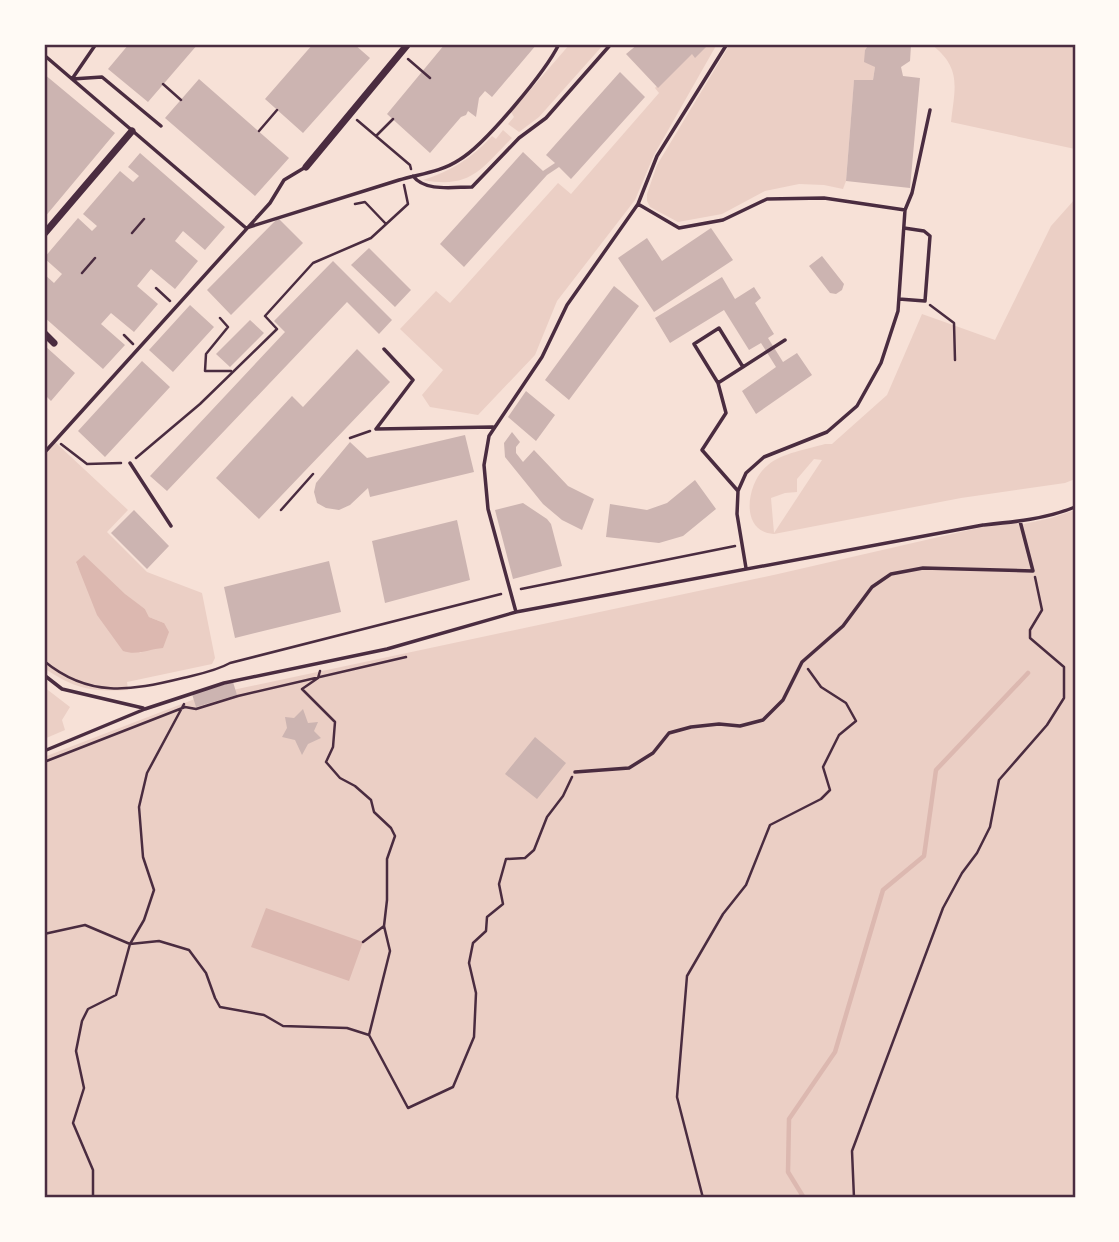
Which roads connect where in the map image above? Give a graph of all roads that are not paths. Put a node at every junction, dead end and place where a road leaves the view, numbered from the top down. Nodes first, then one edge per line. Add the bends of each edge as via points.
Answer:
1 (96, 44) edge
2 (408, 44) edge
3 (559, 44) edge
4 (611, 44) edge
5 (727, 44) edge
6 (44, 55) edge
7 (72, 79) junction
8 (930, 110) dead end
9 (161, 126) dead end
10 (132, 131) junction
11 (306, 166) joint
12 (413, 176) junction
13 (638, 204) junction
14 (905, 210) junction
15 (246, 228) junction
16 (904, 228) junction
17 (44, 234) edge
18 (899, 299) junction
19 (44, 333) edge
20 (785, 340) dead end
21 (54, 343) dead end
22 (384, 349) dead end
23 (743, 367) junction
24 (718, 383) junction
25 (495, 427) junction
26 (44, 453) edge
27 (130, 463) road end
28 (738, 491) junction
29 (1075, 507) edge
30 (1020, 521) junction
31 (171, 526) dead end
32 (746, 568) junction
33 (516, 612) junction
34 (44, 675) edge
35 (145, 709) junction
36 (44, 751) edge
37 (575, 772) road end

1 - 7 lane
2 - 11 street
3 - 12 lane via 525,92 473,150 446,167
4 - 12 lane via 546,118 519,138 472,187 428,186
5 - 13 lane via 657,156
6 - 7 lane
7 - 9 lane via 102,77
7 - 10 lane
8 - 14 lane
10 - 15 lane
10 - 17 street
11 - 15 lane via 284,180
12 - 15 lane
13 - 14 lane via 679,228 723,220 767,199 824,198
13 - 25 lane via 567,305 542,357
14 - 16 lane
15 - 26 lane
16 - 18 lane
16 - 18 lane via 930,236 925,301
18 - 28 lane via 881,363 857,406 827,432 764,457 746,473
19 - 21 street
20 - 23 lane
22 - 25 lane via 413,380 376,429
23 - 24 lane
23 - 24 lane via 719,328 694,344
24 - 28 lane via 726,413 702,450
25 - 33 lane via 484,466 488,509
27 - 31 lane
28 - 32 lane
29 - 30 lane
30 - 32 lane
30 - 37 lane via 1033,570 923,568 891,574 872,587 843,626 802,662 783,700 763,720 669,733 653,753 629,768
32 - 33 lane
33 - 35 lane via 387,649 223,683
34 - 35 lane via 62,689
35 - 36 lane

